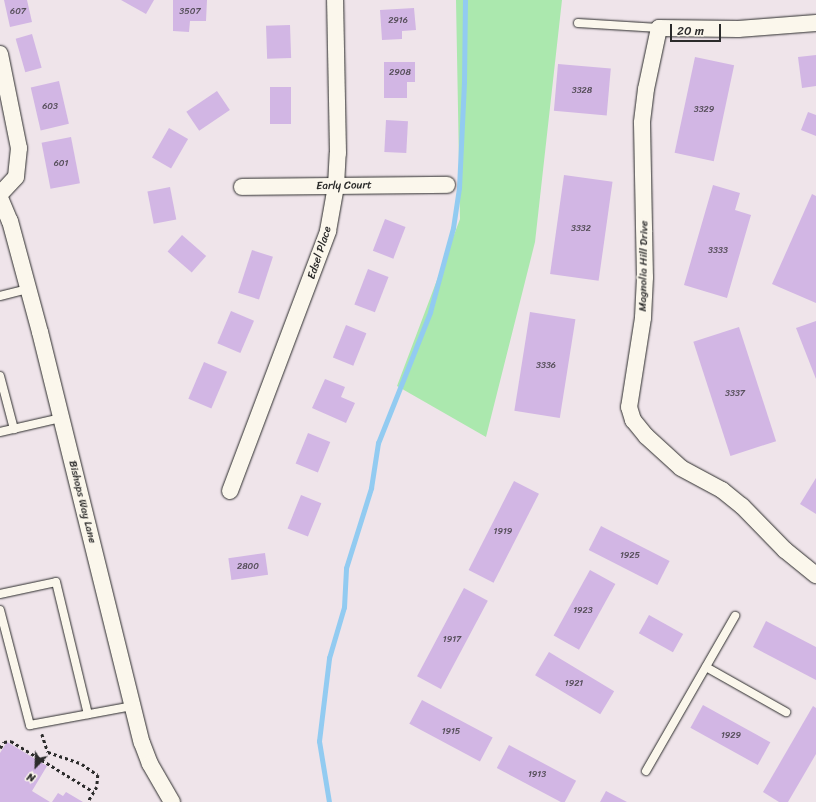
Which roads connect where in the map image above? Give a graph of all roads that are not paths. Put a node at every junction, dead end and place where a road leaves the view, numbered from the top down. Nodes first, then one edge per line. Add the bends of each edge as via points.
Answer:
1 (335, 0) edge
2 (578, 23) dead end
3 (816, 23) edge
4 (659, 28) junction
5 (0, 54) edge
6 (447, 185) dead end
7 (336, 186) junction
8 (242, 187) dead end
9 (0, 194) edge
10 (0, 198) edge
11 (29, 289) junction
12 (0, 296) edge
13 (0, 376) edge
14 (61, 418) junction
15 (14, 429) junction
16 (0, 432) edge
17 (230, 491) dead end
18 (816, 575) edge
19 (0, 594) edge
20 (0, 610) edge
21 (735, 616) dead end
22 (706, 667) junction
23 (133, 706) junction
24 (786, 712) dead end
25 (88, 714) junction
26 (646, 771) dead end
27 (172, 802) edge

1 - 7 street, Edsel Place
2 - 4 lane
3 - 4 street via 738,30
4 - 18 street, Magnolia Hill Drive via 646,89 642,123 645,277 643,318 629,407 633,420 646,436 681,468 722,490 742,506 785,550
5 - 9 street via 19,148 16,177
6 - 7 street, Early Court
7 - 8 street, Early Court
7 - 17 street, Edsel Place via 323,251
10 - 11 street, Bishops Way Lane via 10,221
11 - 12 lane
11 - 14 street, Bishops Way Lane
13 - 15 lane
14 - 15 lane
14 - 23 street, Bishops Way Lane
15 - 16 lane
19 - 25 lane via 56,582
20 - 25 lane via 30,726
21 - 22 lane
22 - 24 lane
22 - 26 lane
23 - 25 lane
23 - 27 street, Bishops Way Lane via 150,764

